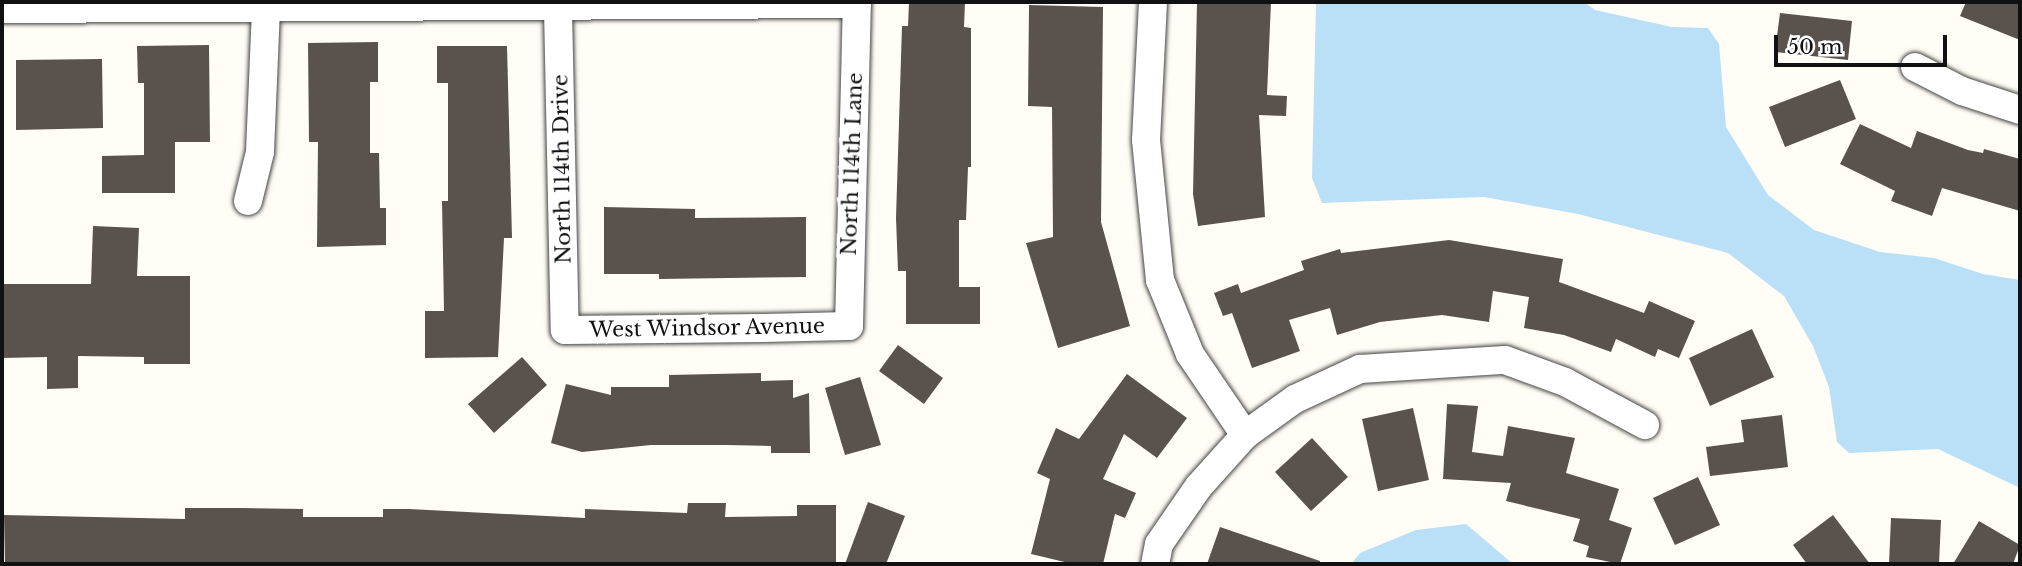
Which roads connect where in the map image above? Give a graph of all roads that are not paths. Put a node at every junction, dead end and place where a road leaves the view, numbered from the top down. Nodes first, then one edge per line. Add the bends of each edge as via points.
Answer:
1 (1153, 2) edge
2 (857, 3) edge
3 (2, 9) edge
4 (266, 9) junction
5 (558, 9) junction
6 (1915, 67) dead end
7 (2020, 110) edge
8 (248, 201) dead end
9 (849, 326) joint
10 (565, 330) joint
11 (1645, 425) dead end
12 (1245, 435) junction
13 (1154, 564) edge

1 - 12 street via 1146,140 1160,280 1190,354
2 - 5 street
2 - 9 street, North 114th Lane
3 - 4 street
4 - 5 street
4 - 8 street via 260,152
5 - 10 street, North 114th Drive
6 - 7 street via 1962,91
9 - 10 street, West Windsor Avenue
11 - 12 street via 1565,382 1505,360 1360,369 1295,399
12 - 13 street via 1199,486 1159,544

